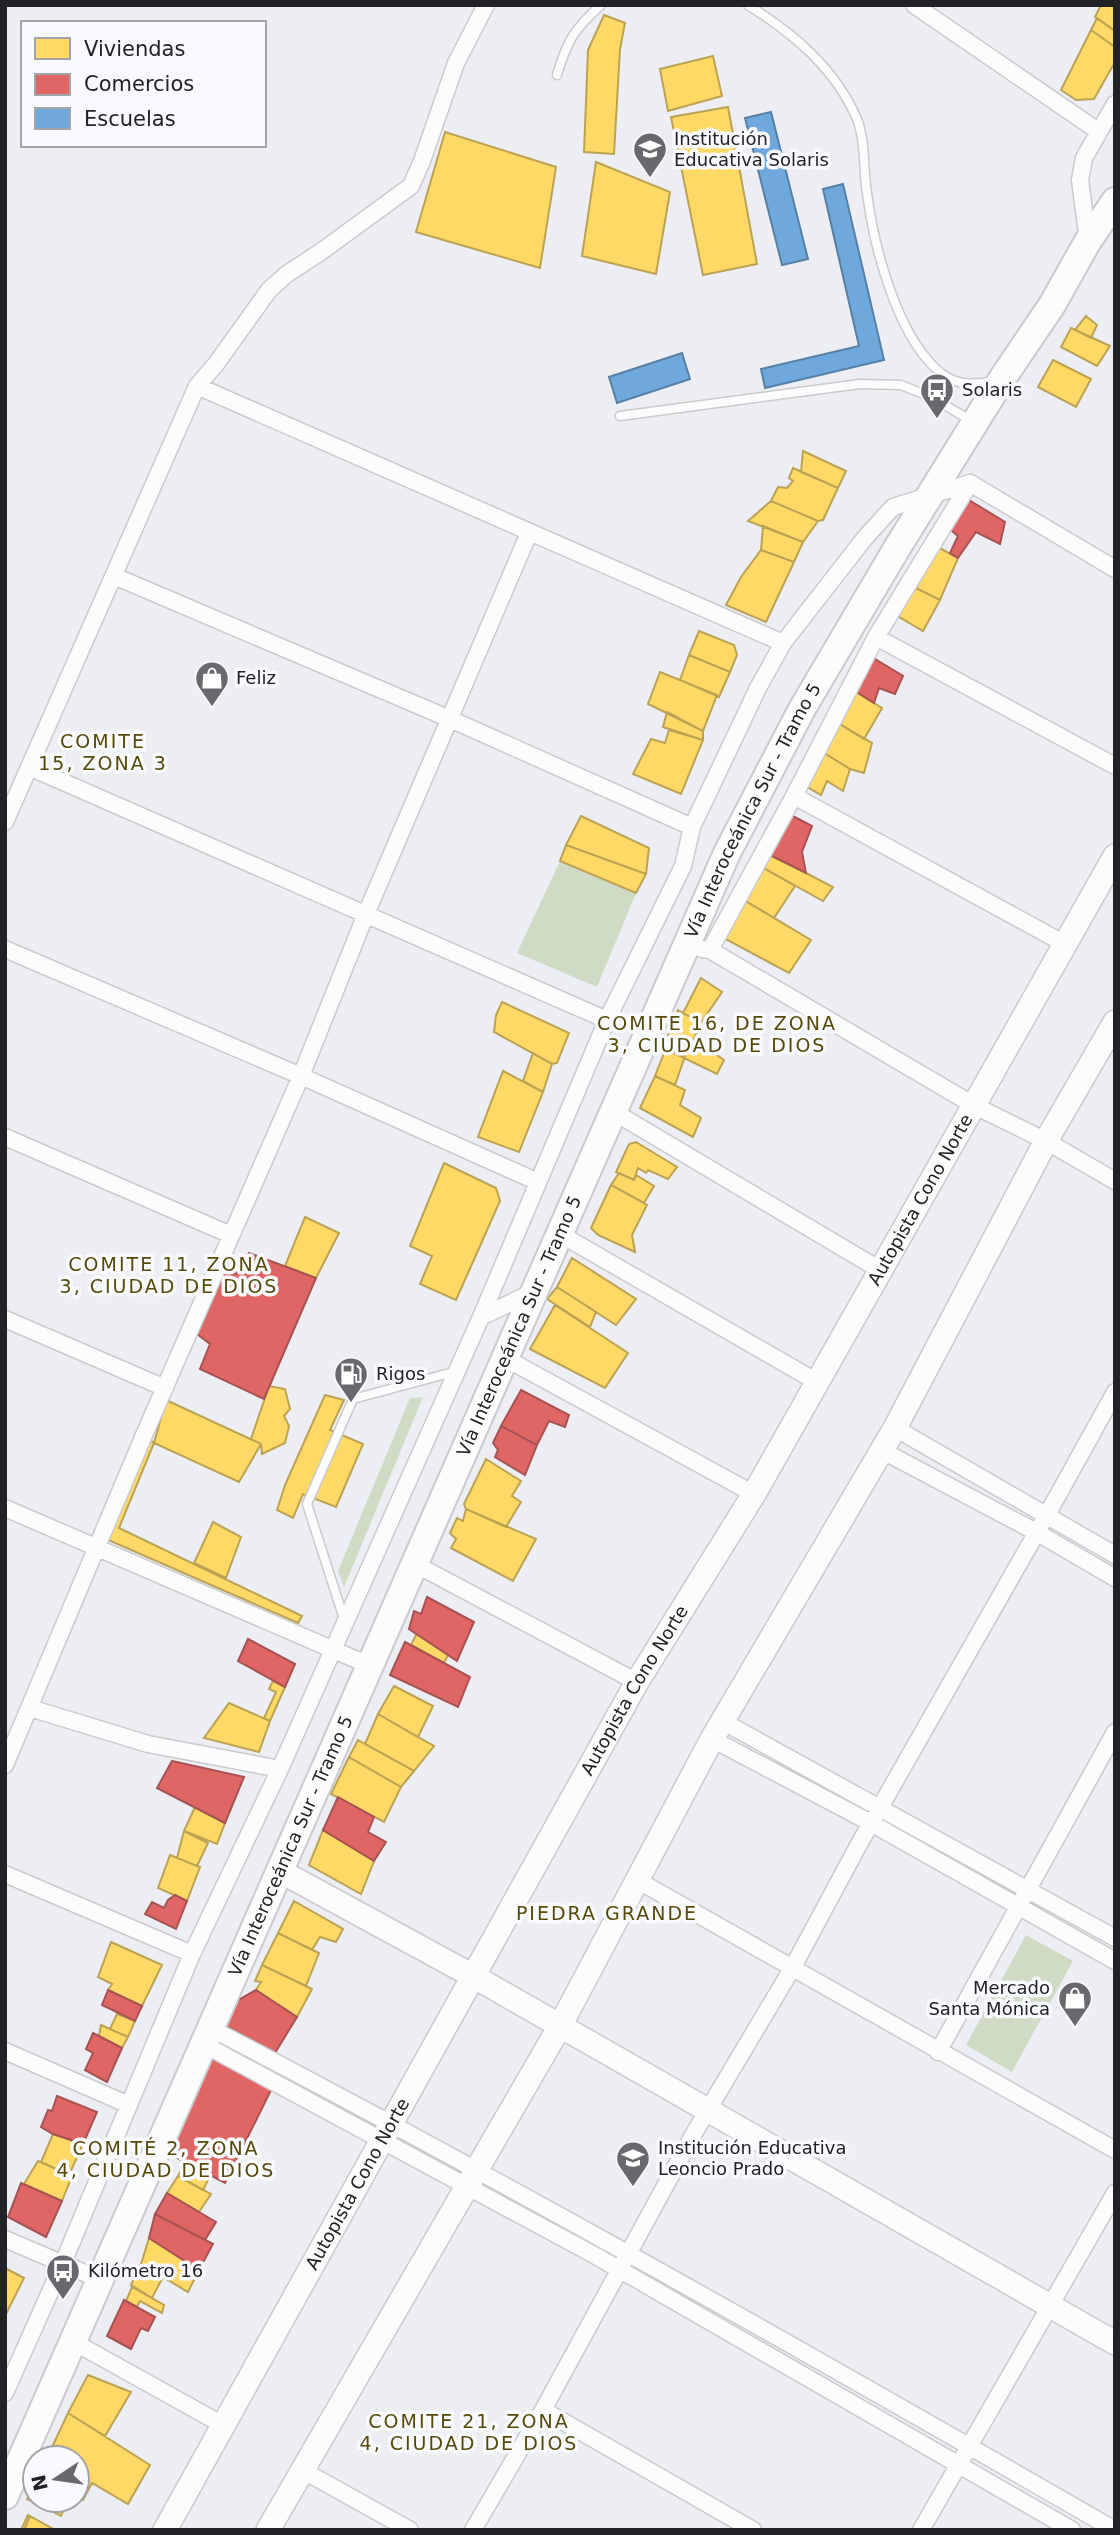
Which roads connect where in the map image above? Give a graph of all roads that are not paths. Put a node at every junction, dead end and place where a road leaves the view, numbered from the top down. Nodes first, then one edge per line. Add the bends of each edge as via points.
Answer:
1 (485, 5) edge
2 (601, 5) edge
3 (748, 5) edge
4 (914, 5) edge
5 (557, 75) dead end
6 (1115, 104) edge
7 (1098, 131) junction
8 (1115, 201) edge
9 (1088, 241) junction
10 (1002, 379) junction
11 (197, 386) junction
12 (620, 416) dead end
13 (975, 424) junction
14 (970, 482) junction
15 (927, 498) junction
16 (529, 533) junction
17 (1115, 569) edge
18 (114, 576) junction
19 (876, 637) junction
20 (783, 643) junction
21 (450, 719) junction
22 (1115, 766) edge
23 (29, 767) junction
24 (794, 796) junction
25 (5, 822) edge
26 (692, 827) junction
27 (1115, 856) edge
28 (366, 914) junction
29 (1065, 944) junction
30 (698, 948) junction
31 (5, 949) edge
32 (607, 1020) junction
33 (1115, 1022) edge
34 (301, 1076) junction
35 (975, 1105) junction
36 (614, 1112) junction
37 (5, 1137) edge
38 (1046, 1140) junction
39 (1115, 1181) edge
40 (538, 1182) junction
41 (560, 1234) junction
42 (231, 1235) junction
43 (880, 1270) junction
44 (535, 1291) junction
45 (481, 1317) junction
46 (5, 1319) edge
47 (505, 1358) junction
48 (457, 1371) junction
49 (817, 1382) junction
50 (165, 1388) junction
51 (1115, 1392) edge
52 (895, 1428) junction
53 (881, 1450) junction
54 (754, 1494) junction
55 (5, 1508) edge
56 (1046, 1515) junction
57 (1036, 1532) junction
58 (96, 1548) junction
59 (1115, 1555) edge
60 (415, 1564) junction
61 (1115, 1578) edge
62 (345, 1621) junction
63 (333, 1650) junction
64 (371, 1666) junction
65 (637, 1682) junction
66 (30, 1708) junction
67 (717, 1730) junction
68 (1115, 1732) edge
69 (9, 1748) edge
70 (5, 1765) edge
71 (280, 1769) junction
72 (880, 1807) junction
73 (871, 1823) junction
74 (280, 1871) junction
75 (5, 1874) edge
76 (637, 1880) junction
77 (1028, 1890) junction
78 (1019, 1906) junction
79 (1115, 1938) edge
80 (192, 1954) junction
81 (1115, 1961) edge
82 (793, 1967) junction
83 (472, 1976) junction
84 (560, 2026) junction
85 (208, 2037) junction
86 (5, 2051) edge
87 (938, 2052) junction
88 (129, 2105) junction
89 (707, 2110) junction
90 (387, 2131) junction
91 (1115, 2150) edge
92 (472, 2177) junction
93 (1115, 2193) edge
94 (5, 2239) edge
95 (630, 2253) junction
96 (63, 2263) junction
97 (620, 2269) junction
98 (101, 2280) junction
99 (1050, 2306) junction
100 (72, 2341) junction
101 (1115, 2343) edge
102 (5, 2393) edge
103 (543, 2410) junction
104 (223, 2425) junction
105 (969, 2446) junction
106 (957, 2465) junction
107 (302, 2470) junction
108 (5, 2496) edge
109 (165, 2530) edge
110 (268, 2530) edge
111 (410, 2530) edge
112 (472, 2530) edge
113 (753, 2530) edge
114 (921, 2530) edge
115 (1072, 2530) edge
116 (1115, 2530) edge

1 - 11 street via 456,63 411,186 269,290
2 - 5 lane via 565,46
3 - 10 lane via 797,38 836,81 857,121 888,286 913,338 946,377 971,384
4 - 7 street
6 - 7 street
7 - 9 street via 1084,158 1080,180
8 - 9 highway, Vía Interoceánica Sur - Tramo 5
9 - 10 highway, Vía Interoceánica Sur - Tramo 5
10 - 13 highway, Vía Interoceánica Sur - Tramo 5
11 - 16 street
11 - 18 street
12 - 13 lane via 860,384 901,385
13 - 15 highway, Vía Interoceánica Sur - Tramo 5
14 - 15 street
14 - 17 street
14 - 19 street
15 - 20 street via 893,507
15 - 30 highway, Vía Interoceánica Sur - Tramo 5 via 770,768 727,853
16 - 20 street
16 - 21 street
18 - 21 street
18 - 23 street
19 - 22 street
19 - 24 street
20 - 26 street
21 - 26 street
21 - 28 street
23 - 25 street
23 - 28 street
24 - 29 street
24 - 30 street
26 - 32 street via 683,866
27 - 29 main road, Autopista Cono Norte
28 - 32 street
28 - 34 street
29 - 35 main road, Autopista Cono Norte
30 - 35 street
30 - 36 highway, Vía Interoceánica Sur - Tramo 5
31 - 34 street
32 - 40 street
33 - 38 main road
34 - 40 street
34 - 42 street
35 - 38 street
35 - 43 main road, Autopista Cono Norte
36 - 41 highway, Vía Interoceánica Sur - Tramo 5
36 - 43 street
37 - 42 street
38 - 39 street
38 - 52 main road
40 - 45 street
41 - 44 highway, Vía Interoceánica Sur - Tramo 5
41 - 49 street
42 - 50 street
43 - 49 main road, Autopista Cono Norte
44 - 45 street
44 - 47 highway, Vía Interoceánica Sur - Tramo 5
45 - 48 street
46 - 50 street
47 - 54 street
47 - 60 highway, Vía Interoceánica Sur - Tramo 5
48 - 62 street
48 - 62 lane via 353,1399 307,1504
49 - 54 main road, Autopista Cono Norte
50 - 58 street
51 - 56 street
52 - 53 main road
52 - 56 street
53 - 57 street
53 - 67 main road
54 - 65 main road, Autopista Cono Norte
55 - 58 street
56 - 57 street
56 - 59 street
57 - 61 street
57 - 72 street
58 - 63 street
58 - 66 street
60 - 64 highway, Vía Interoceánica Sur - Tramo 5
60 - 65 street
62 - 63 street
63 - 64 street
63 - 71 street
64 - 74 highway, Vía Interoceánica Sur - Tramo 5
65 - 83 main road, Autopista Cono Norte
66 - 69 street
66 - 71 street via 148,1744
67 - 72 street
67 - 73 street
67 - 76 main road
68 - 77 street
69 - 70 street
71 - 80 street
72 - 73 street
72 - 77 street
73 - 78 street
73 - 82 street
74 - 83 main road
74 - 85 highway, Vía Interoceánica Sur - Tramo 5
75 - 80 street
76 - 82 street
76 - 84 main road
77 - 78 street
77 - 79 street
78 - 81 street
78 - 87 street
80 - 88 street
82 - 87 street
82 - 89 street
83 - 84 main road
83 - 90 main road, Autopista Cono Norte
84 - 89 main road
84 - 92 main road
85 - 90 street
85 - 98 highway, Vía Interoceánica Sur - Tramo 5
86 - 88 street
87 - 91 street
88 - 96 street
89 - 95 street
89 - 99 main road
90 - 92 street
90 - 104 main road, Autopista Cono Norte
92 - 95 street
92 - 97 street
92 - 107 main road
93 - 99 street
94 - 96 street
95 - 97 street
95 - 105 street
96 - 98 street
96 - 102 street
97 - 103 street
97 - 106 street
98 - 100 highway, Vía Interoceánica Sur - Tramo 5
99 - 101 main road
99 - 105 street
100 - 104 street
100 - 108 highway, Vía Interoceánica Sur - Tramo 5
103 - 112 street
103 - 113 street
104 - 109 main road, Autopista Cono Norte
105 - 106 street
105 - 116 street
106 - 114 street
106 - 115 street
107 - 110 main road
107 - 111 street

